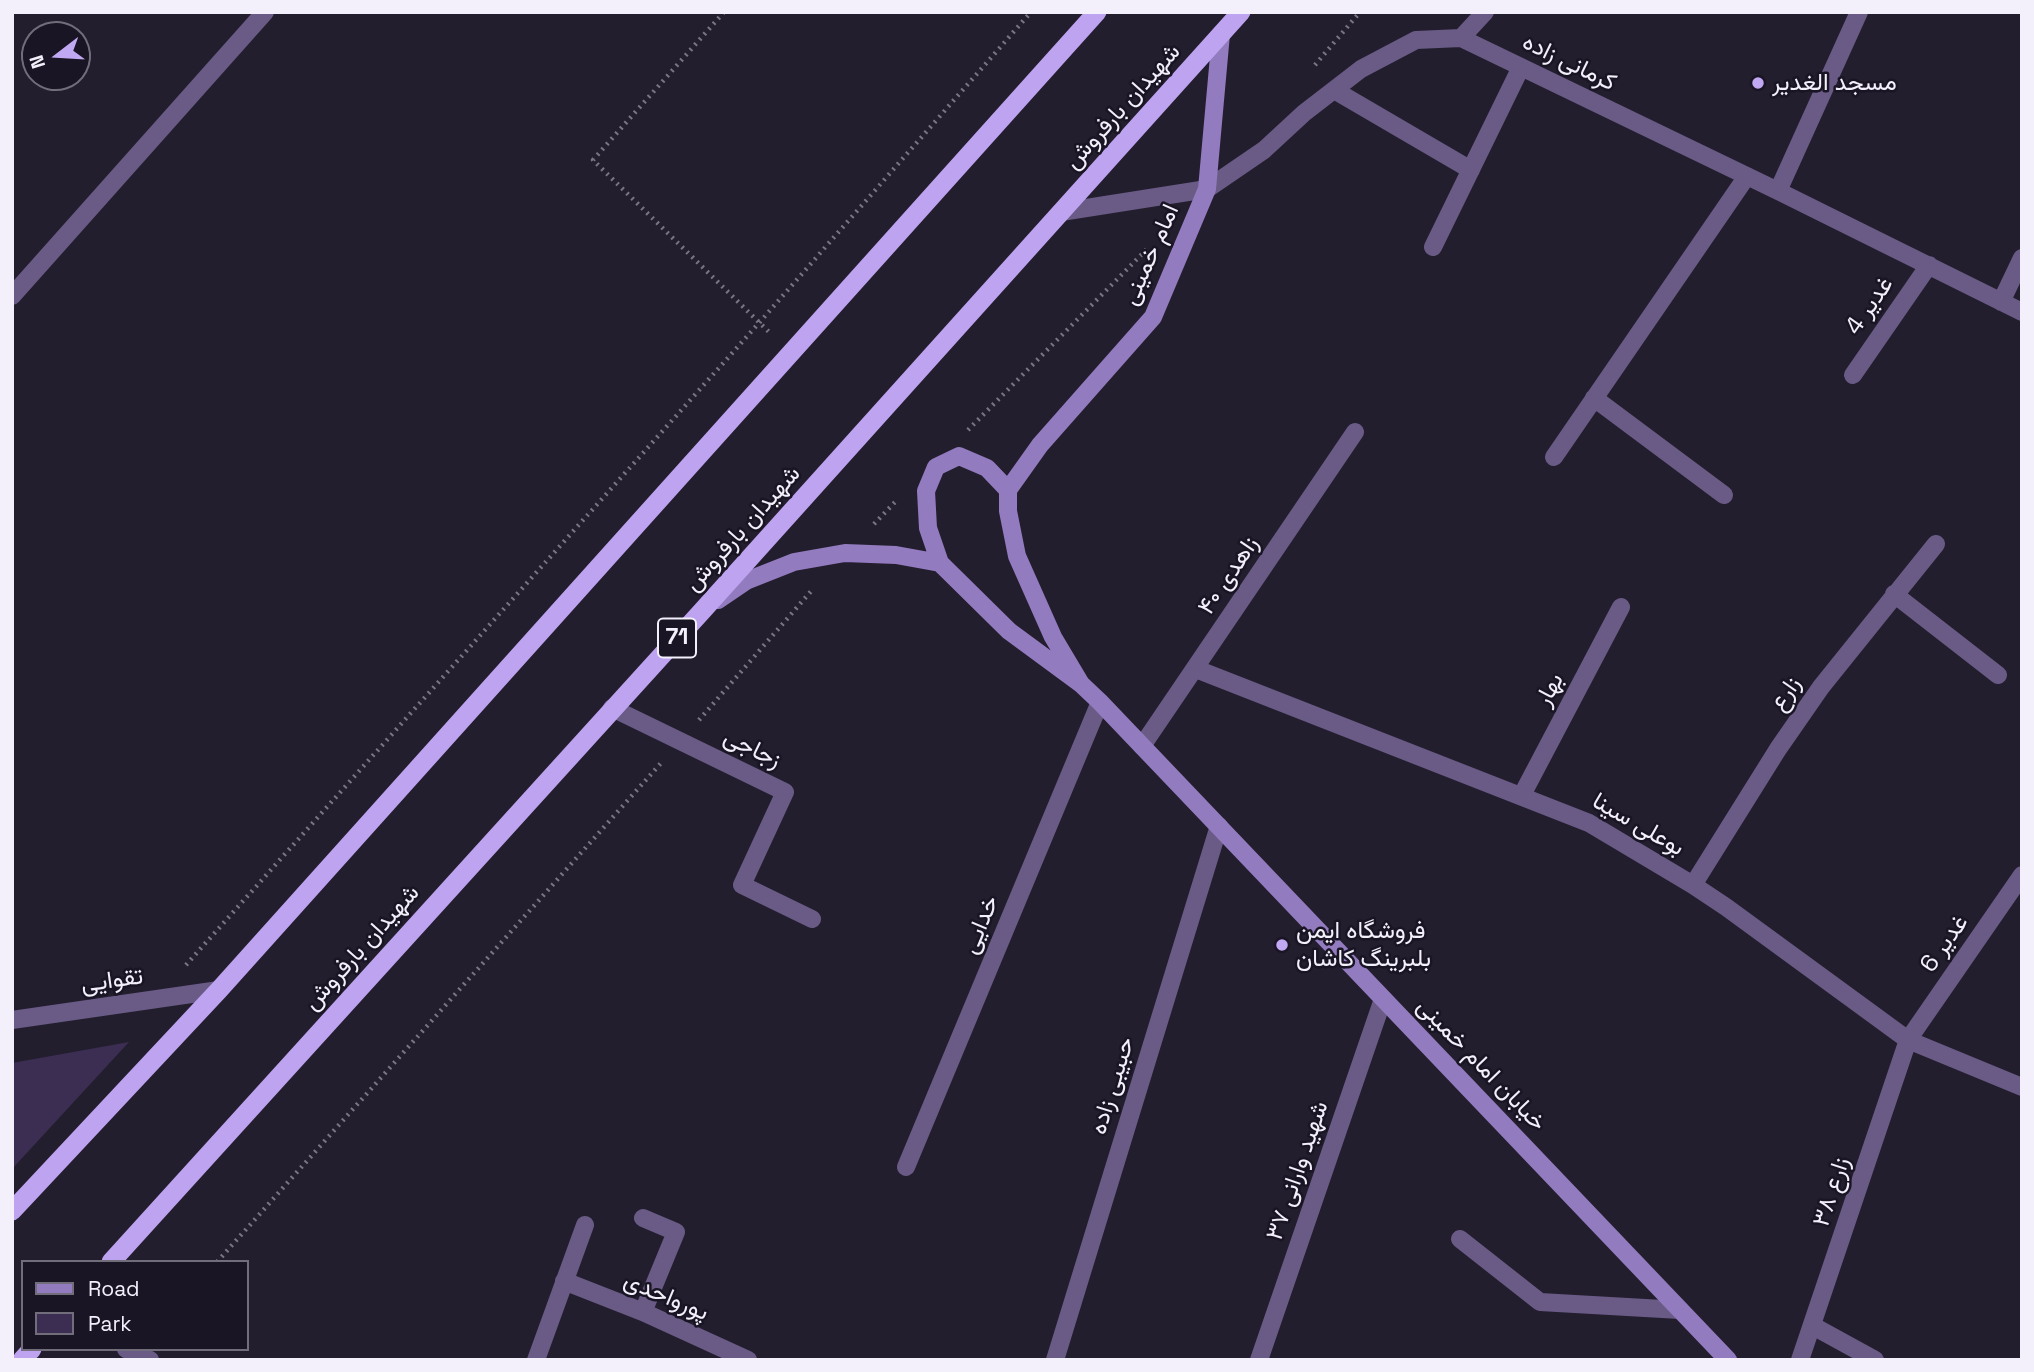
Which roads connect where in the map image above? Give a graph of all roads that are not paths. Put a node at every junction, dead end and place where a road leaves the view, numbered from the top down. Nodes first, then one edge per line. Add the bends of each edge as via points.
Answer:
1 (265, 12) edge
2 (1097, 12) edge
3 (1241, 12) edge
4 (1485, 12) edge
5 (1859, 12) edge
6 (1221, 34) junction
7 (1461, 38) junction
8 (1521, 67) junction
9 (1335, 90) junction
10 (1471, 170) junction
11 (1747, 176) junction
12 (1207, 189) junction
13 (1778, 191) junction
14 (1061, 212) junction
15 (1433, 247) dead end
16 (2022, 258) edge
17 (1929, 265) junction
18 (12, 296) edge
19 (2001, 302) junction
20 (2022, 312) edge
21 (1853, 375) dead end
22 (1594, 398) junction
23 (1354, 432) dead end
24 (1554, 457) dead end
25 (1008, 490) junction
26 (1724, 495) dead end
27 (1936, 544) dead end
28 (940, 563) junction
29 (1894, 594) junction
30 (1621, 607) dead end
31 (703, 610) junction
32 (1196, 668) junction
33 (1998, 675) dead end
34 (1081, 684) junction
35 (1100, 702) junction
36 (612, 708) junction
37 (1142, 746) junction
38 (1522, 795) junction
39 (1219, 826) junction
40 (2022, 875) edge
41 (1693, 885) junction
42 (812, 919) dead end
43 (219, 990) junction
44 (1383, 999) junction
45 (12, 1020) edge
46 (1908, 1040) junction
47 (2022, 1087) edge
48 (906, 1167) dead end
49 (12, 1211) edge
50 (643, 1217) dead end
51 (585, 1225) dead end
52 (1460, 1239) dead end
53 (113, 1260) edge
54 (564, 1281) junction
55 (1679, 1310) junction
56 (643, 1312) junction
57 (1813, 1326) junction
58 (130, 1351) edge
59 (150, 1360) edge
60 (536, 1360) edge
61 (748, 1360) edge
62 (1055, 1360) edge
63 (1259, 1360) edge
64 (1728, 1360) edge
65 (1800, 1360) edge
66 (1875, 1360) edge

1 - 18 street
2 - 43 highway
3 - 6 highway, شهیدان بارفروش / 71
4 - 7 street
5 - 13 street
6 - 12 main road, امام خمینی
6 - 14 highway, شهیدان بارفروش / 71
7 - 8 street, کرمانی زاده
7 - 9 street, کرمانی زاده via 1416,40 1361,69
8 - 10 street
8 - 11 street, کرمانی زاده
9 - 10 street
9 - 12 street, کرمانی زاده via 1264,150
10 - 15 street
11 - 13 street, کرمانی زاده
11 - 22 street
12 - 14 street, کرمانی زاده
12 - 25 main road, امام خمینی via 1153,317 1040,445
13 - 17 street, کرمانی زاده
14 - 31 highway, شهیدان بارفروش / 71
16 - 19 street
17 - 19 street, کرمانی زاده
17 - 21 street, غدیر 4
19 - 20 street, کرمانی زاده
22 - 24 street
22 - 26 street
23 - 32 street, زاهدی ۴۰
25 - 28 main road via 986,468 960,456 936,467 926,491 928,528
25 - 34 main road via 1017,556 1053,637
27 - 29 street, زارع
28 - 31 main road via 845,553 794,562 746,581
28 - 34 main road via 1009,631
29 - 33 street
29 - 41 street, زارع via 1797,721
30 - 38 street, بهار
31 - 36 highway, شهیدان بارفروش / 71
32 - 37 street, زاهدی ۴۰
32 - 38 street, بوعلی سینا
34 - 35 main road, خیابان امام خمینی
35 - 37 main road, خیابان امام خمینی
35 - 48 street, خدایی
36 - 42 street, زجاجی via 785,792 741,885
36 - 53 highway, شهیدان بارفروش / 71
37 - 39 main road, خیابان امام خمینی
38 - 41 street, بوعلی سینا via 1597,827
39 - 44 main road, خیابان امام خمینی
39 - 62 street, حبیبی زاده
40 - 46 street, غدیر 6
41 - 46 street, بوعلی سینا
43 - 45 street, تقوایی
43 - 49 highway
44 - 55 main road, خیابان امام خمینی
44 - 63 street, شهید وارانی ۳۷
46 - 47 street, بوعلی سینا
46 - 57 street, زارع ۳۸
50 - 56 street via 677,1232
51 - 54 street
52 - 55 street via 1540,1302
54 - 56 street, پورواحدی
54 - 60 street
55 - 64 main road, خیابان امام خمینی
56 - 61 street, پورواحدی
57 - 65 street, زارع ۳۸
57 - 66 street
58 - 59 street

